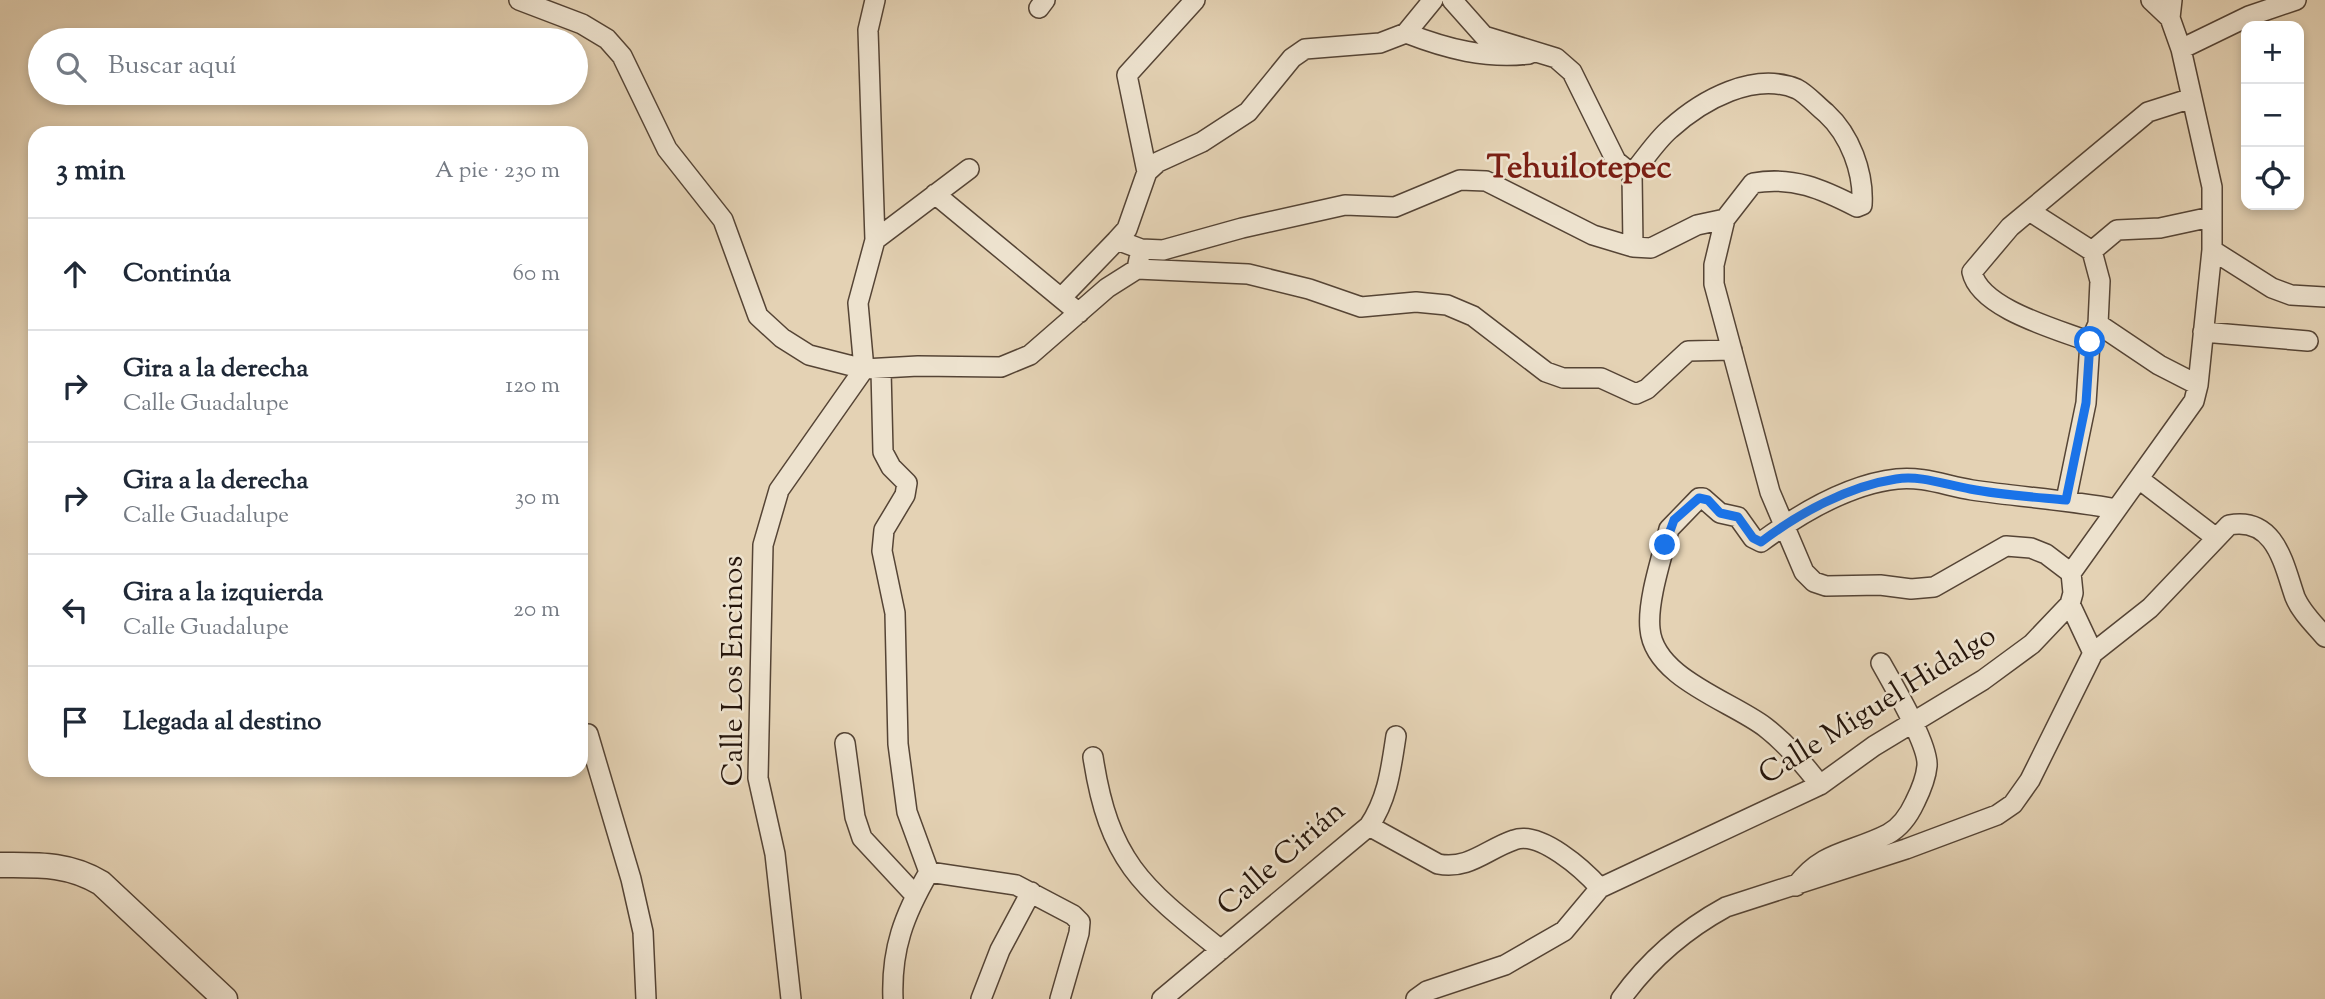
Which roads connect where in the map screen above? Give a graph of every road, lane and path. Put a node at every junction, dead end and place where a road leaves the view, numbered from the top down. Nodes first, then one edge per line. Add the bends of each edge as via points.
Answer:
1 (519, 0) edge
2 (874, 0) edge
3 (1195, 0) edge
4 (1433, 0) edge
5 (1452, 0) edge
6 (2151, 0) edge
7 (2296, 0) edge
8 (2171, 9) edge
9 (1406, 33) junction
10 (2181, 49) junction
11 (1537, 54) junction
12 (2192, 98) junction
13 (969, 169) dead end
14 (1147, 172) junction
15 (1632, 174) junction
16 (935, 194) junction
17 (2031, 212) junction
18 (2211, 217) junction
19 (1725, 219) junction
20 (875, 240) junction
21 (1117, 240) junction
22 (1633, 247) junction
23 (1141, 249) junction
24 (2212, 250) junction
25 (2092, 251) junction
26 (1137, 269) junction
27 (1062, 297) junction
28 (2325, 297) edge
29 (1079, 313) junction
30 (2203, 332) junction
31 (2094, 333) junction
32 (2308, 341) dead end
33 (1732, 350) junction
34 (873, 370) junction
35 (2198, 385) junction
36 (2139, 479) junction
37 (2066, 500) junction
38 (2116, 509) junction
39 (1782, 526) junction
40 (2215, 537) junction
41 (2071, 573) junction
42 (2070, 604) junction
43 (2325, 637) edge
44 (2093, 653) junction
45 (1881, 663) dead end
46 (1911, 723) junction
47 (588, 734) dead end
48 (1396, 736) dead end
49 (845, 743) dead end
50 (1093, 757) dead end
51 (1820, 785) junction
52 (1369, 826) junction
53 (0, 865) edge
54 (929, 872) junction
55 (1795, 887) junction
56 (1601, 888) junction
57 (1031, 892) junction
58 (915, 895) junction
59 (1221, 950) junction
60 (1062, 998) edge
61 (225, 999) edge
62 (646, 999) edge
63 (791, 999) edge
64 (893, 999) edge
65 (981, 999) edge
66 (1162, 999) edge
67 (1416, 999) edge
68 (1620, 999) edge

1 - 34 street via 582,24 607,39 622,56 667,149 723,220 758,316 809,355
2 - 20 street via 868,30 868,89
3 - 14 street via 1127,75
4 - 9 street
5 - 11 street via 1485,36
6 - 8 street
7 - 10 street via 2249,16
8 - 10 street
9 - 11 street via 1468,53 1500,58
9 - 14 street via 1381,43 1305,49 1292,58 1248,112
10 - 12 street
11 - 15 street via 1556,58 1572,72 1616,162
12 - 17 street via 2148,112 2070,174
12 - 18 street via 2212,187
13 - 16 street
14 - 21 street via 1126,229
15 - 19 street via 1669,130 1733,90 1768,81 1798,90 1837,123 1855,153 1863,200 1860,207 1819,188 1774,179 1753,183
15 - 22 street
16 - 20 street
16 - 27 street
17 - 25 street
17 - 31 street via 2010,227 1972,272 1974,284 2011,310
18 - 24 street
18 - 25 street via 2160,228 2118,230
19 - 22 street via 1698,225 1651,248
19 - 33 street via 1714,284
20 - 34 street via 858,303
21 - 23 street
21 - 27 street
22 - 23 street via 1593,236 1486,181 1460,180 1395,207 1345,205 1163,250
23 - 26 street
24 - 28 street via 2272,289
24 - 30 street
25 - 31 street via 2100,282
26 - 29 street
26 - 33 street via 1248,274 1361,307 1416,302 1447,305 1473,316 1546,372 1601,378 1636,394 1688,351
27 - 29 street
29 - 34 street via 1030,355 1001,368
30 - 32 street
30 - 35 street
31 - 35 street
31 - 37 street via 2086,403
33 - 39 street
34 - 54 street via 883,452 907,483 884,530 882,551 895,613 898,744 907,812
34 - 63 street, Calle Los Encinos via 779,490 763,545 758,778 775,855
35 - 36 street via 2194,401
36 - 38 street
36 - 40 street
37 - 38 street
37 - 39 street via 1898,479 1837,498
38 - 41 street
39 - 41 street via 1800,555 1804,572 1826,586 1934,587 2006,546 2046,554
39 - 51 street via 1756,541 1738,517 1720,513 1703,498 1674,520 1649,618 1653,646 1677,672 1762,724 1792,749
40 - 43 street via 2238,523 2265,534 2283,556 2295,598
40 - 44 street via 2150,608
41 - 42 street
42 - 44 street
42 - 46 street, Calle Miguel Hidalgo via 2032,644
44 - 55 street via 2030,780 2013,804 1997,815
45 - 46 street
46 - 51 street, Calle Miguel Hidalgo
46 - 55 street via 1927,765 1908,817 1890,833 1816,862
47 - 62 street via 643,932
48 - 52 street, Calle Cirián via 1387,791
49 - 58 street via 862,838
50 - 59 street via 1108,828 1136,876 1161,903
51 - 56 street, Calle Miguel Hidalgo
52 - 56 street via 1438,864 1451,866 1529,838 1558,851
52 - 59 street, Calle Cirián
53 - 61 street via 54,864 101,883
54 - 57 street via 999,880
54 - 58 street
55 - 68 street via 1726,907 1703,919 1654,958
56 - 67 street, Calle Miguel Hidalgo via 1563,930 1504,965
57 - 60 street via 1080,922
57 - 65 street via 1000,950
58 - 64 street via 894,949
59 - 66 street, Calle Cirián

